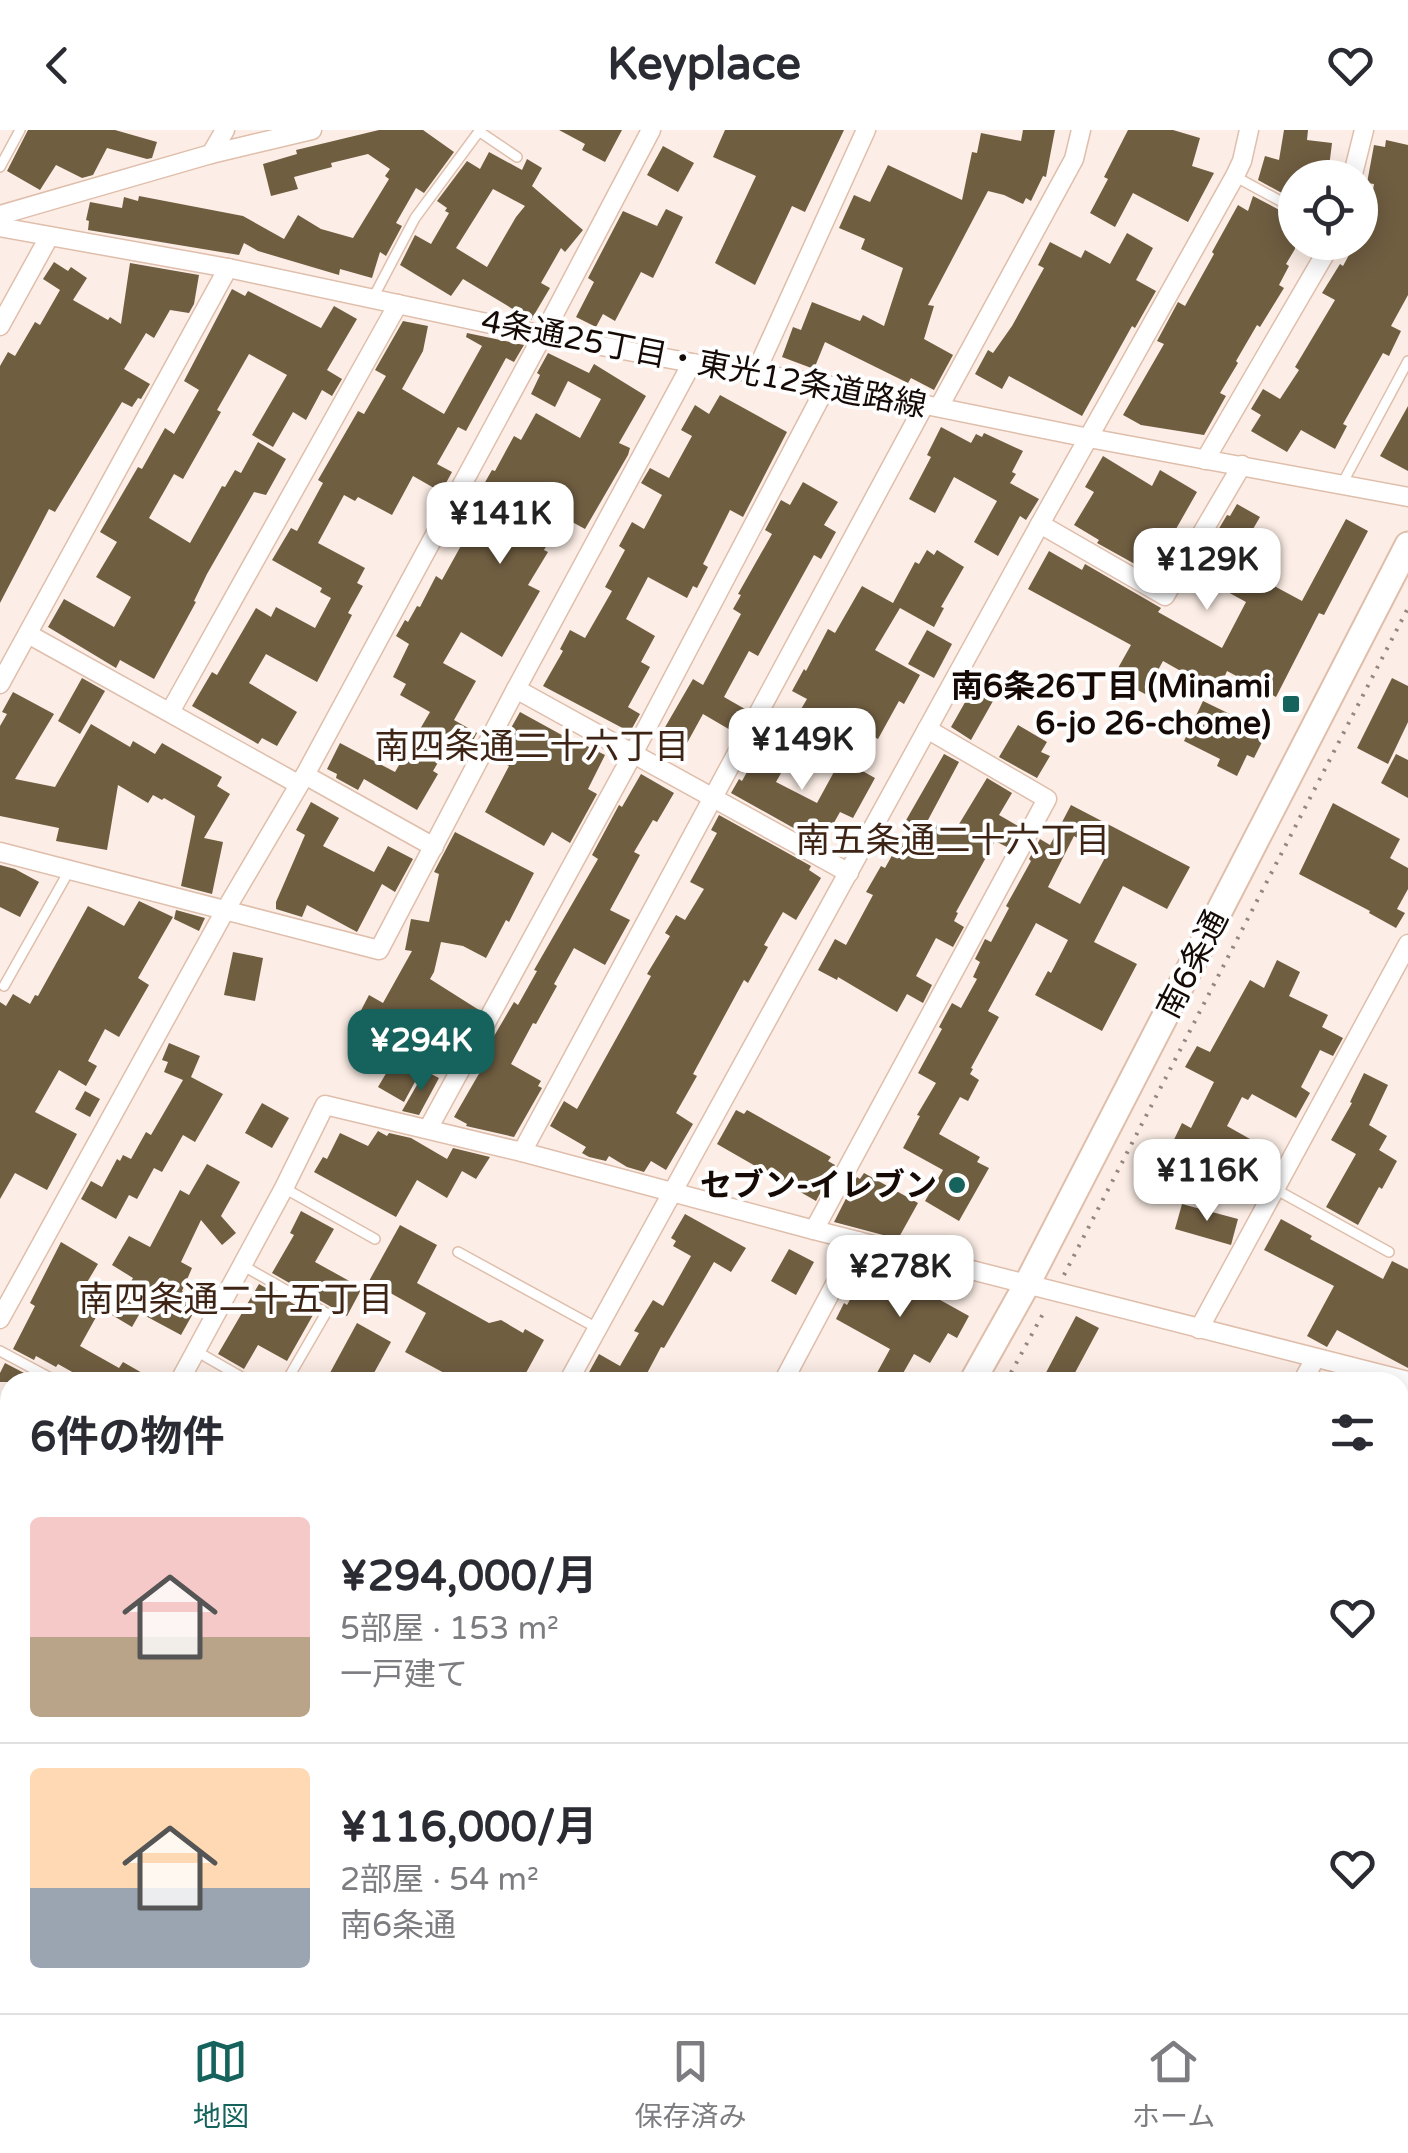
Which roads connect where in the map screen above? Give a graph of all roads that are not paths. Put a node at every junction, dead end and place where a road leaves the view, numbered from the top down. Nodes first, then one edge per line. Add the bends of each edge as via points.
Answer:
1 (20, 130) edge
2 (224, 130) edge
3 (312, 130) edge
4 (651, 130) edge
5 (866, 130) edge
6 (1080, 130) edge
7 (1249, 130) edge
8 (1364, 130) edge
9 (480, 131) edge
10 (212, 154) junction
11 (517, 157) dead end
12 (1356, 160) edge
13 (0, 167) edge
14 (1235, 176) junction
15 (1278, 200) edge
16 (0, 215) edge
17 (0, 227) edge
18 (49, 237) junction
19 (1322, 260) edge
20 (228, 268) junction
21 (373, 298) junction
22 (398, 304) junction
23 (0, 326) edge
24 (544, 335) junction
25 (1408, 361) edge
26 (692, 363) junction
27 (755, 374) junction
28 (827, 385) junction
29 (932, 405) junction
30 (1089, 438) junction
31 (1205, 460) junction
32 (1242, 465) junction
33 (1342, 484) junction
34 (1408, 497) edge
35 (1040, 524) junction
36 (1408, 545) edge
37 (28, 634) junction
38 (0, 684) edge
39 (516, 689) junction
40 (170, 712) junction
41 (927, 729) junction
42 (634, 752) junction
43 (302, 780) junction
44 (714, 797) junction
45 (434, 847) junction
46 (0, 852) edge
47 (70, 870) junction
48 (849, 873) junction
49 (226, 909) junction
50 (1408, 946) edge
51 (4, 986) dead end
52 (428, 1129) junction
53 (522, 1152) junction
54 (284, 1188) junction
55 (1275, 1189) junction
56 (671, 1192) junction
57 (814, 1230) junction
58 (375, 1239) dead end
59 (858, 1242) junction
60 (458, 1252) dead end
61 (1388, 1252) dead end
62 (242, 1264) junction
63 (1027, 1284) junction
64 (0, 1319) edge
65 (597, 1328) junction
66 (1199, 1329) junction
67 (0, 1351) edge
68 (196, 1351) junction
69 (1316, 1359) junction
70 (39, 1372) edge
71 (184, 1372) edge
72 (233, 1372) edge
73 (292, 1372) edge
74 (573, 1372) edge
75 (787, 1372) edge
76 (978, 1372) edge
77 (1308, 1372) edge
78 (1368, 1372) edge

1 - 13 lane
2 - 10 street
3 - 10 street
4 - 24 street
5 - 27 street
6 - 29 street via 1074,160
7 - 14 street
8 - 12 street
9 - 11 lane
9 - 21 lane via 415,218
10 - 16 street
14 - 15 lane
14 - 30 street
17 - 18 street, 4条通25丁目・東光12条道路線
18 - 20 street, 4条通25丁目・東光12条道路線
18 - 23 street
19 - 31 street
20 - 21 street, 4条通25丁目・東光12条道路線
20 - 37 street
21 - 22 street, 4条通25丁目・東光12条道路線
22 - 24 street, 4条通25丁目・東光12条道路線
22 - 40 street
24 - 26 street, 4条通25丁目・東光12条道路線
24 - 43 street
25 - 33 lane
26 - 27 street, 4条通25丁目・東光12条道路線
26 - 39 street
27 - 28 street, 4条通25丁目・東光12条道路線
28 - 29 street, 4条通25丁目・東光12条道路線
28 - 42 street
29 - 30 street, 4条通25丁目・東光12条道路線
29 - 44 street
30 - 31 street, 4条通25丁目・東光12条道路線
30 - 35 street
31 - 32 street, 4条通25丁目・東光12条道路線
32 - 33 street, 4条通25丁目・東光12条道路線
32 - 35 street via 1164,596
33 - 34 street, 4条通25丁目・東光12条道路線
35 - 41 street
36 - 63 street, 南6条通
37 - 38 street
37 - 40 street
39 - 42 street
39 - 45 street
40 - 43 street
41 - 48 street
41 - 57 street via 1047,800
42 - 44 street
42 - 52 street
43 - 45 street
43 - 49 street
44 - 48 street
44 - 53 street
45 - 49 street via 379,950
46 - 47 street
47 - 49 street
47 - 51 lane
48 - 56 street
49 - 64 street
50 - 55 street
52 - 53 street
52 - 54 street via 325,1106
53 - 56 street
54 - 58 lane
54 - 62 street
55 - 61 lane
55 - 66 street
56 - 57 street
56 - 65 street
57 - 59 street
59 - 63 street
59 - 75 street
60 - 65 lane
62 - 68 street
62 - 73 lane via 326,1314
63 - 66 street
63 - 76 street, 南6条通
65 - 74 street
66 - 69 street
67 - 70 lane
68 - 71 street
68 - 72 lane
69 - 77 street
69 - 78 street

